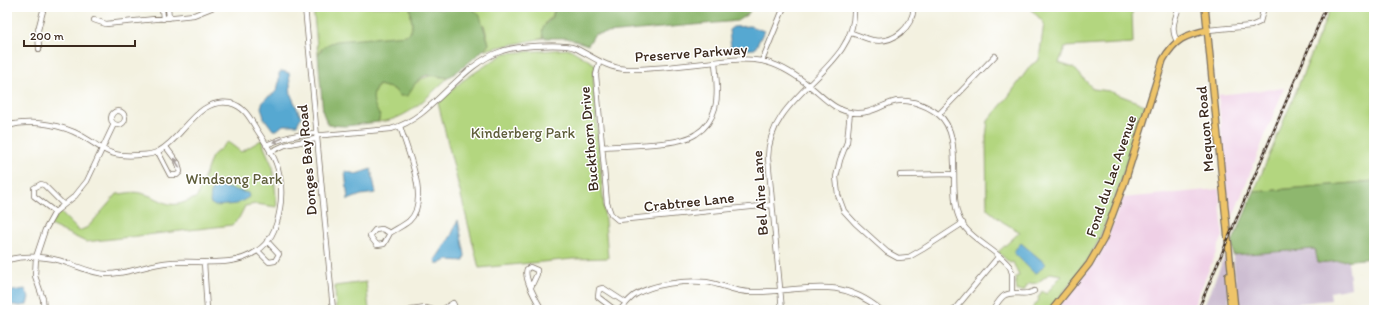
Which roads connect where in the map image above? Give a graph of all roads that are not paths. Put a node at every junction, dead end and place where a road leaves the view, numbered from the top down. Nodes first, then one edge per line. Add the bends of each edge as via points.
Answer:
1 (44, 7) edge
2 (162, 7) edge
3 (168, 7) edge
4 (214, 7) edge
5 (305, 7) edge
6 (784, 7) edge
7 (854, 7) edge
8 (914, 7) edge
9 (1179, 7) edge
10 (1206, 7) edge
11 (1264, 7) edge
12 (163, 18) junction
13 (169, 18) junction
14 (94, 20) dead end
15 (1208, 30) junction
16 (851, 33) junction
17 (1177, 41) junction
18 (39, 49) dead end
19 (995, 56) dead end
20 (762, 61) junction
21 (599, 62) junction
22 (714, 62) junction
23 (808, 85) junction
24 (850, 112) junction
25 (939, 114) junction
26 (114, 124) dead end
27 (7, 126) edge
28 (400, 126) junction
29 (318, 135) junction
30 (266, 145) junction
31 (166, 147) junction
32 (602, 147) junction
33 (102, 150) junction
34 (158, 152) junction
35 (270, 152) junction
36 (954, 174) junction
37 (900, 175) dead end
38 (62, 204) junction
39 (772, 205) junction
40 (55, 212) junction
41 (611, 214) joint
42 (963, 223) junction
43 (390, 232) dead end
44 (267, 241) junction
45 (1228, 248) junction
46 (258, 251) junction
47 (36, 256) junction
48 (999, 256) junction
49 (7, 260) edge
50 (204, 262) junction
51 (531, 287) dead end
52 (780, 290) junction
53 (1034, 291) dead end
54 (1012, 293) junction
55 (623, 308) edge
56 (995, 309) edge
57 (44, 310) edge
58 (207, 310) edge
59 (333, 310) edge
60 (411, 310) edge
61 (433, 310) edge
62 (442, 310) edge
63 (456, 310) edge
64 (542, 310) edge
65 (615, 310) edge
66 (782, 310) edge
67 (881, 310) edge
68 (954, 310) edge
69 (1052, 310) edge
70 (1231, 310) edge
71 (1235, 310) edge

1 - 18 street via 38,30
2 - 12 street
3 - 13 street
4 - 13 street via 194,15
5 - 29 street, Donges Bay Road
6 - 20 street
7 - 16 street, Bel Aire Lane via 855,16
8 - 16 street via 906,29 894,37 872,40
9 - 17 street via 1172,27
10 - 15 main road, Mequon Road
11 - 15 street via 1260,22 1251,26
12 - 13 street
12 - 14 street via 106,24
15 - 17 main road, Fond du Lac Avenue via 1192,33
15 - 45 main road, Mequon Road
16 - 23 street, Bel Aire Lane via 837,55
17 - 69 main road, Fond du Lac Avenue via 1163,60 1103,240 1089,264
19 - 25 street
20 - 22 street, Preserve Parkway via 738,59
20 - 23 street, Preserve Parkway via 781,68
21 - 22 street, Preserve Parkway via 623,69
21 - 28 street, Preserve Parkway via 574,48 561,45 503,50 484,59 416,117
21 - 32 street, Buckthorn Drive via 596,75
22 - 32 street via 717,94 715,108 710,122 696,135 680,140
23 - 24 street, Preserve Parkway via 826,102
23 - 39 street, Bel Aire Lane via 776,124 770,137 768,158
24 - 25 street, Preserve Parkway via 872,111 892,102 910,101
24 - 42 street via 847,142 836,177 838,195 844,212 855,223 887,252 898,258 909,257 924,249
25 - 36 street via 953,142
26 - 33 street
27 - 33 street via 39,123 57,127 74,132
28 - 29 street, Preserve Parkway via 391,129
28 - 43 street via 418,188 419,200 410,221
29 -> 30 street via 314,132 287,136
29 - 35 street via 315,139 285,145
29 - 59 street, Donges Bay Road
30 - 31 street via 249,116 240,106 228,102 214,103 200,110
30 - 35 street
31 - 34 street
34 -> 31 street via 170,175 178,175 180,167
32 - 41 street, Buckthorn Drive via 607,203
33 - 34 street via 119,156
33 - 38 street via 87,181 75,196
35 - 44 street via 276,163 281,203 277,224
36 - 37 street
36 - 42 street via 955,203
38 - 40 street
38 - 40 street via 44,185 34,188 34,196
39 - 41 street, Crabtree Lane via 618,220
39 - 52 street, Bel Aire Lane
40 - 47 street via 45,230
42 - 48 street via 976,238
44 - 46 street
44 - 46 street via 277,250 278,259 269,262
45 - 70 main road, Mequon Road
45 - 71 main road, Mequon Road
46 - 50 street via 222,263
47 - 49 street via 21,256
47 - 50 street via 106,274 128,272 163,263
47 - 57 street via 35,276
48 - 54 street via 1012,270
48 - 68 street
50 - 58 street
51 - 64 street
52 - 55 street via 737,292 706,282 652,287 634,295
52 - 66 street, Bel Aire Lane
52 - 67 street via 823,286 841,289 859,295
53 - 54 street via 1028,294
54 - 56 street via 1002,298
55 - 65 street via 607,290 599,289 598,297
60 - 61 street
62 - 63 street via 452,304

